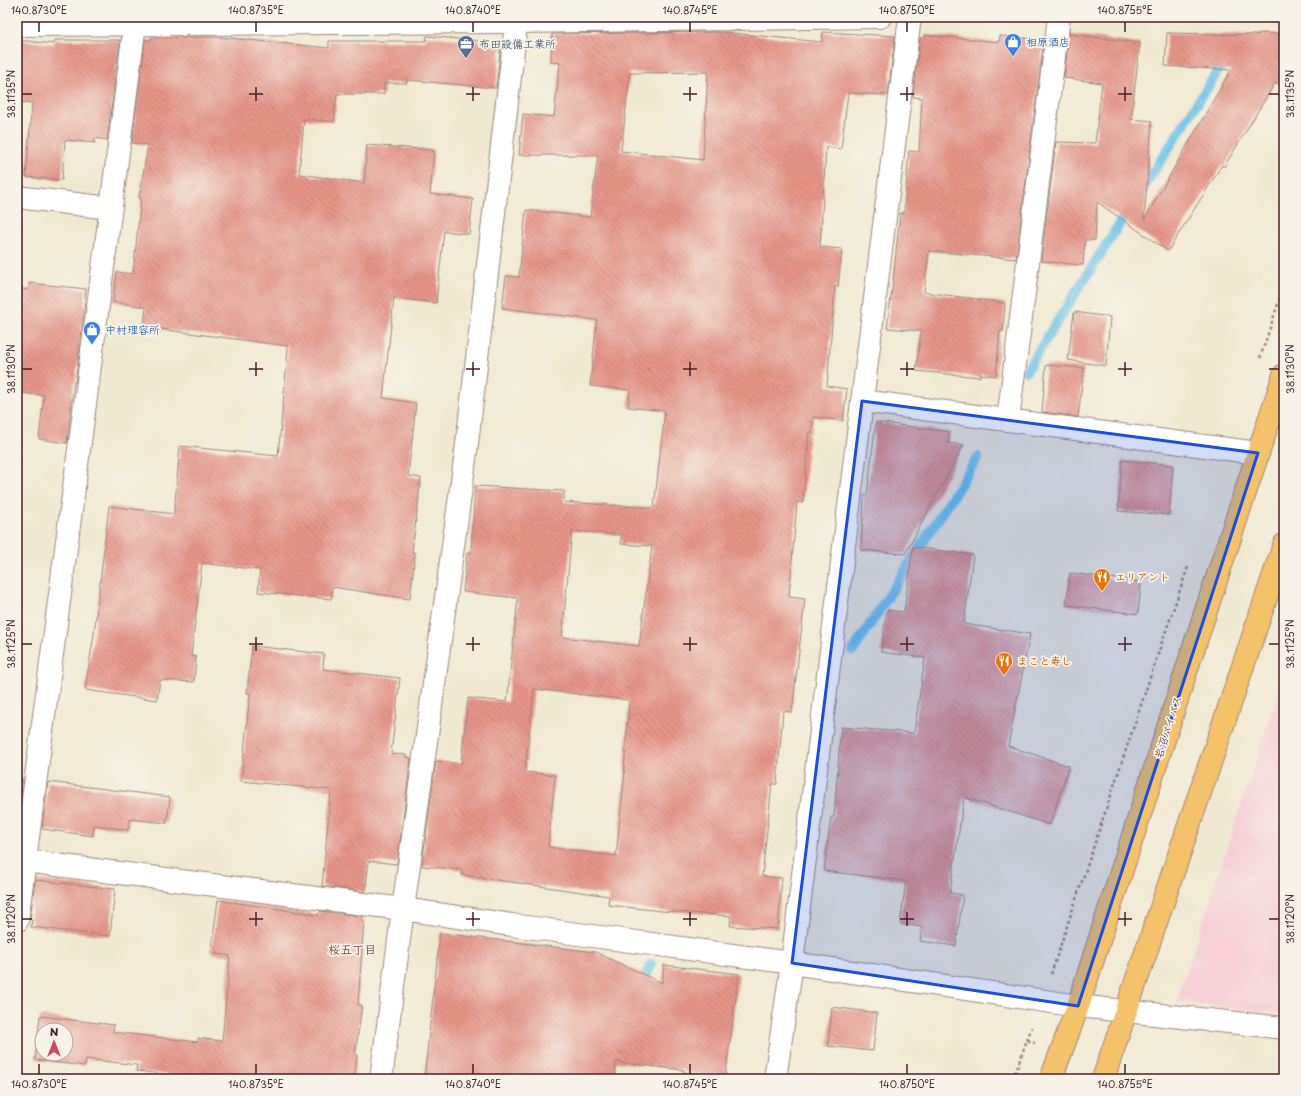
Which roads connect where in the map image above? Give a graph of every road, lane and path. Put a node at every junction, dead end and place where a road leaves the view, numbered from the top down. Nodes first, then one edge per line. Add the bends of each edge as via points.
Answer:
1 (880, 17) edge
2 (910, 17) edge
3 (1059, 17) edge
4 (517, 19) edge
5 (134, 24) junction
6 (17, 25) edge
7 (17, 197) edge
8 (110, 208) junction
9 (1284, 286) edge
10 (1260, 360) dead end
11 (1284, 375) edge
12 (862, 401) junction
13 (1008, 420) junction
14 (1258, 452) junction
15 (1284, 544) edge
16 (1190, 563) dead end
17 (21, 861) edge
18 (403, 909) junction
19 (17, 921) edge
20 (792, 962) junction
21 (1042, 1000) junction
22 (1078, 1006) junction
23 (1127, 1011) junction
24 (1284, 1028) edge
25 (1027, 1040) dead end
26 (381, 1079) edge
27 (775, 1079) edge
28 (1051, 1079) edge
29 (1104, 1079) edge

1 - 4 street
2 - 12 street
3 - 13 street
4 - 5 street
4 - 18 street via 466,452
5 - 6 street
5 - 8 street
7 - 8 street
8 - 17 street
9 - 10 path
11 - 14 highway, 岩沼バイパス
12 - 13 street
12 - 20 street
13 - 14 street
14 - 22 highway, 岩沼バイパス
15 - 23 highway
16 - 21 path
17 - 18 street
17 - 19 street
18 - 20 street
18 - 26 street
20 - 21 street
20 - 27 street
21 - 22 street
21 - 25 path
22 - 23 street
22 - 28 highway, 岩沼バイパス
23 - 24 street
23 - 29 highway

